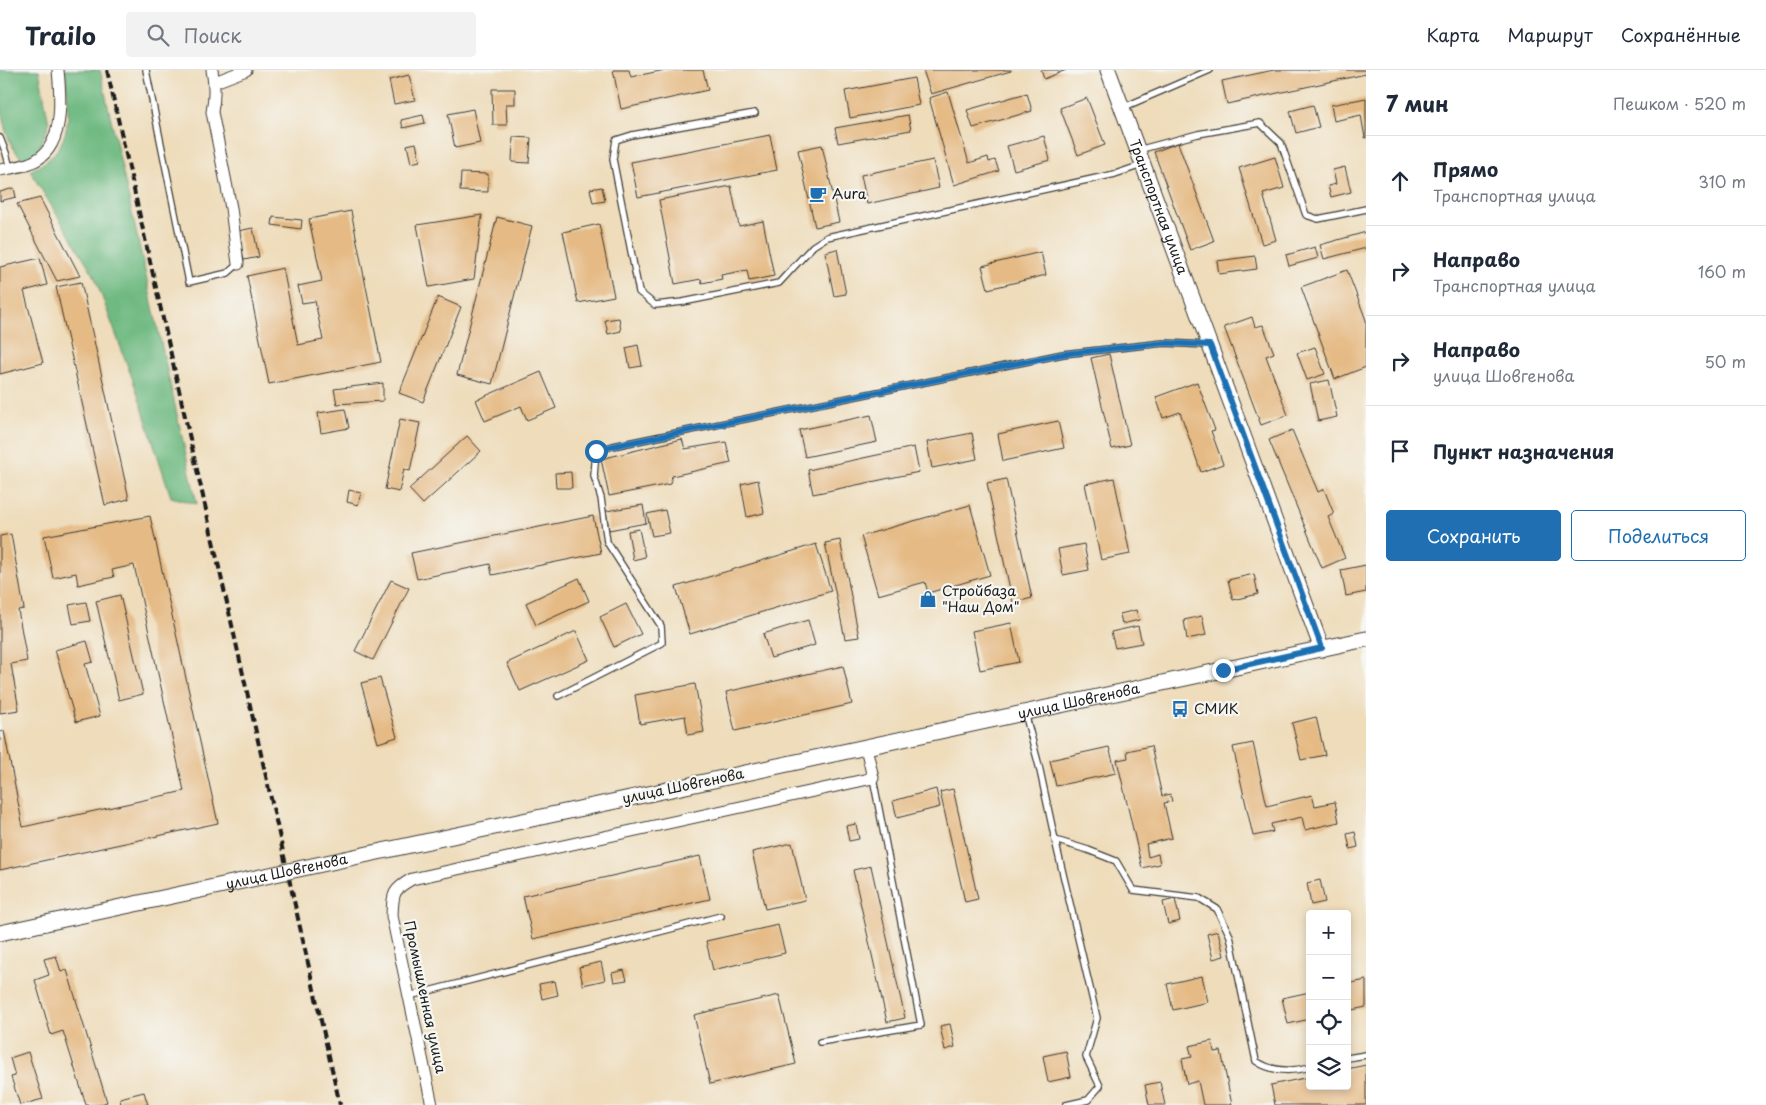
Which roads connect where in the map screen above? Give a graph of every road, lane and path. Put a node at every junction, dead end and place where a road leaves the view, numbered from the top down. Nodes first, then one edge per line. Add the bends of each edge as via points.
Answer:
1 (58, 70) edge
2 (146, 70) edge
3 (246, 70) edge
4 (1108, 70) edge
5 (1210, 70) edge
6 (214, 76) edge
7 (1122, 108) junction
8 (756, 113) dead end
9 (0, 138) edge
10 (1138, 150) junction
11 (1143, 165) junction
12 (5, 169) edge
13 (1366, 209) edge
14 (238, 264) joint
15 (1210, 345) junction
16 (1366, 639) edge
17 (1322, 648) junction
18 (558, 696) dead end
19 (1025, 713) junction
20 (866, 747) junction
21 (873, 778) junction
22 (1055, 840) junction
23 (721, 916) dead end
24 (0, 933) edge
25 (409, 996) junction
26 (820, 1042) dead end
27 (1366, 1055) edge
28 (1351, 1057) edge
29 (1306, 1068) edge
30 (432, 1105) edge
31 (1066, 1105) edge

1 - 12 street via 58,125 52,143 31,163
2 - 14 lane via 189,282 228,273
3 - 6 street
4 - 7 street, Транспортная улица
5 - 7 lane
6 - 14 street via 212,112 231,208
7 - 10 street, Транспортная улица
8 - 11 lane via 616,140 613,159 639,292 655,305 779,283 813,246 827,237 1106,176
9 - 12 lane via 6,152
10 - 11 street, Транспортная улица
10 - 13 lane via 1198,134 1260,123 1281,143 1306,215 1318,219
11 - 15 street, Транспортная улица
15 - 17 street, Транспортная улица
15 - 18 lane via 1164,343 1063,354 596,451 594,476 601,498 607,542 661,626 662,643
16 - 17 street, улица Шовгенова
17 - 19 street, улица Шовгенова
19 - 20 street, улица Шовгенова
19 - 22 lane
20 - 21 street
20 - 24 street, улица Шовгенова, bridge
21 - 25 street, Промышленная улица via 412,879 392,896 392,916
21 - 26 lane via 922,1025
22 - 29 lane via 1116,861 1133,890 1199,898 1217,909 1230,936 1256,1061 1264,1067 1294,1071
22 - 31 lane via 1097,1018 1086,1057 1100,1086 1088,1100
23 - 25 lane
25 - 30 street, Промышленная улица
27 - 28 lane

